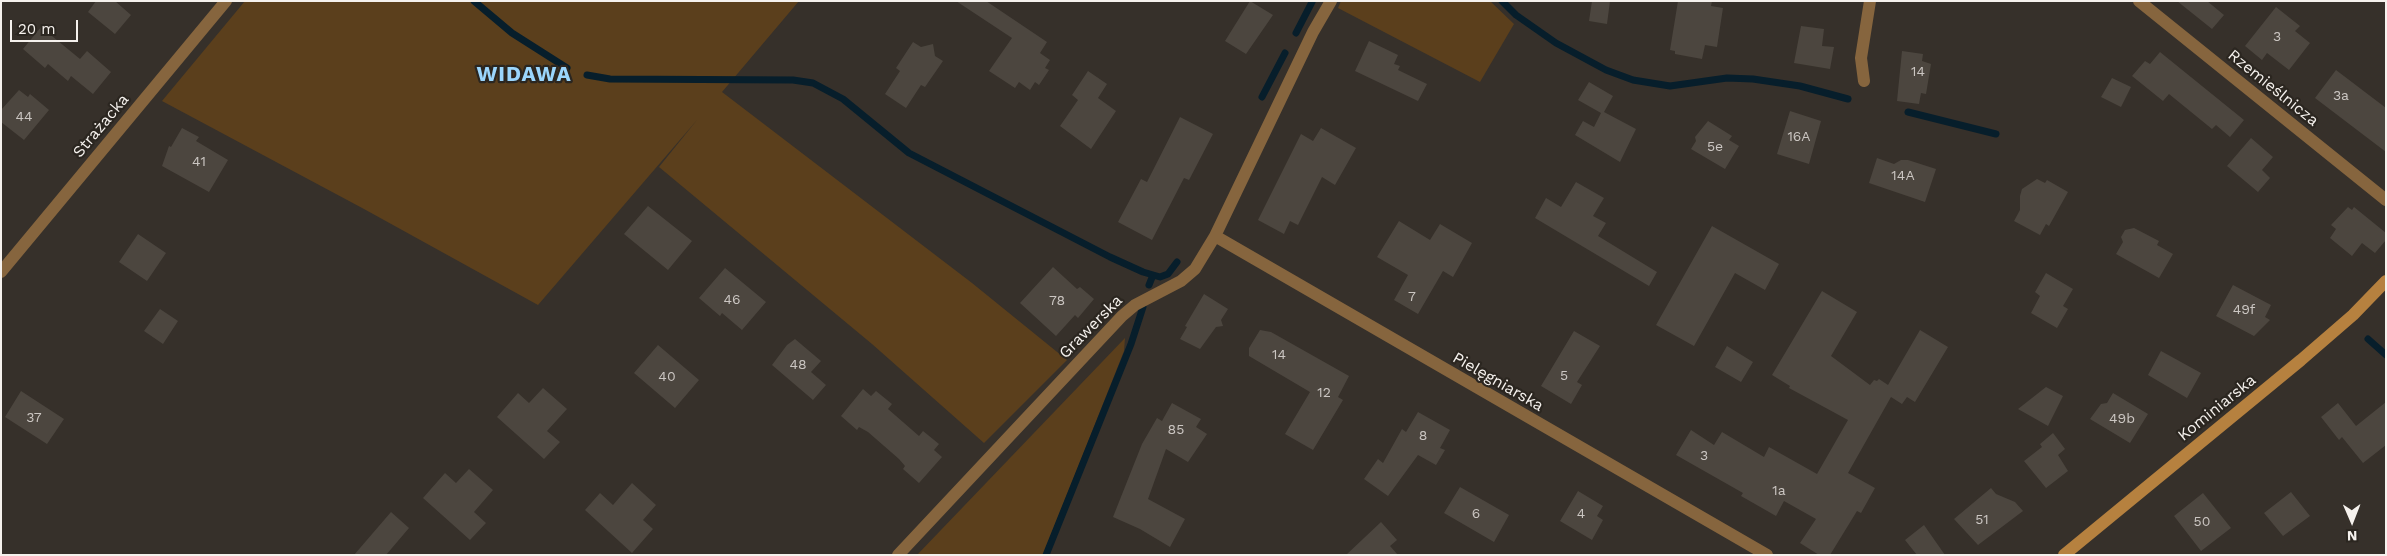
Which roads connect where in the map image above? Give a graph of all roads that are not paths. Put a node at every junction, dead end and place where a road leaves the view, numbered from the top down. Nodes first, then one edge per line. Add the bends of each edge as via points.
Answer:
1 (226, 1) edge
2 (1331, 1) edge
3 (1870, 1) edge
4 (2139, 1) edge
5 (1864, 81) dead end
6 (2386, 200) edge
7 (1215, 236) junction
8 (1, 272) edge
9 (2386, 281) edge
10 (898, 555) edge
11 (1767, 555) edge
12 (2064, 555) edge

1 - 8 street, Strażacka
2 - 7 street, Grawerska
3 - 5 street via 1861,58
4 - 6 street, Rzemieślnicza
7 - 10 street, Grawerska via 1189,276 1122,316
7 - 11 street, Pielęgniarska
9 - 12 street, Kominiarska via 2301,360

